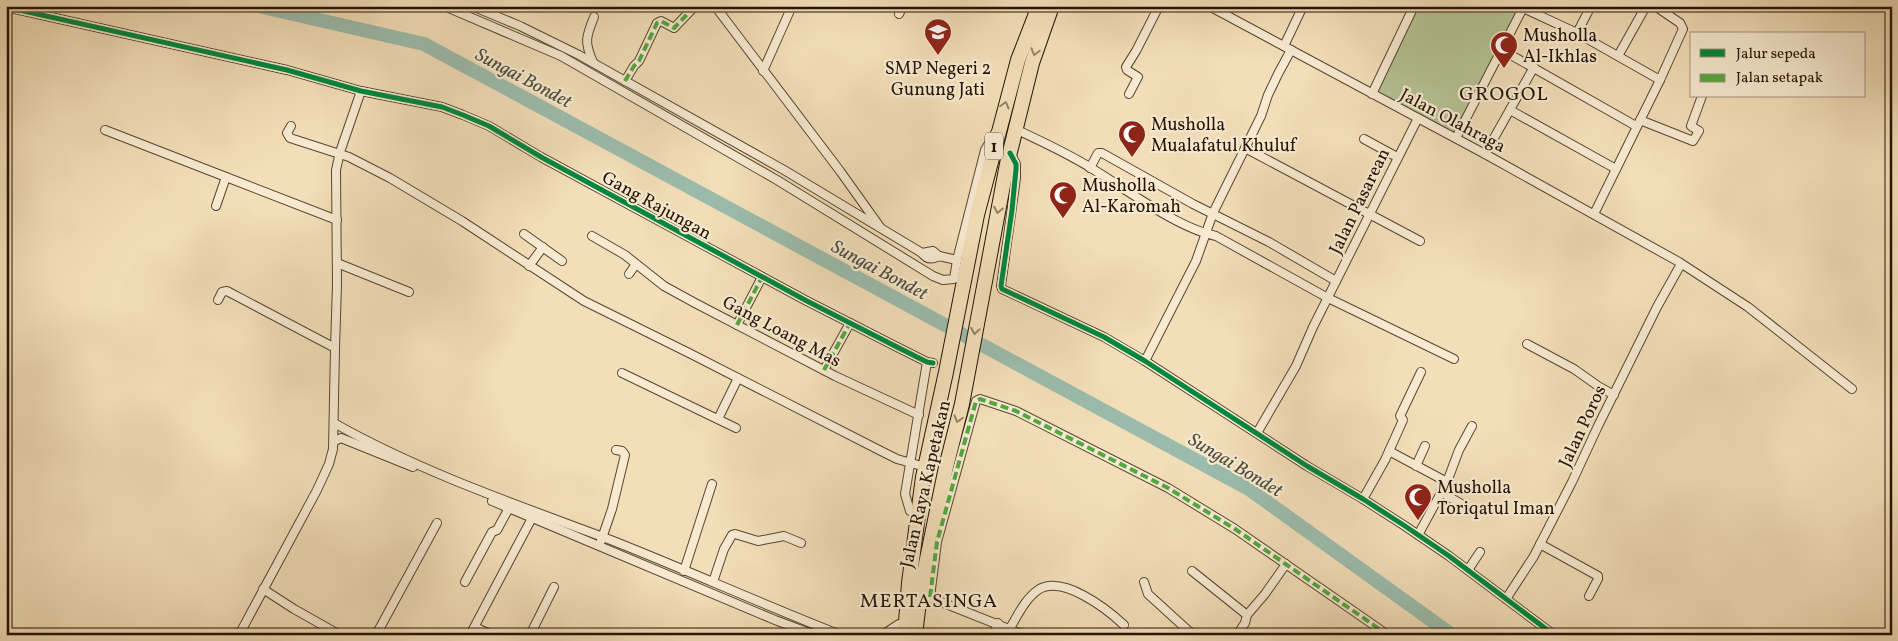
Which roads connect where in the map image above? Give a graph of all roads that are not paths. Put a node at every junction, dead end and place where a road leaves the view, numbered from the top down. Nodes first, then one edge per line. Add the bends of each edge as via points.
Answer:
1 (444, 6) edge
2 (472, 6) edge
3 (695, 6) edge
4 (715, 6) edge
5 (792, 6) edge
6 (904, 6) edge
7 (1039, 6) edge
8 (1052, 6) edge
9 (1159, 6) edge
10 (1210, 6) edge
11 (1303, 6) edge
12 (1414, 6) edge
13 (1591, 6) edge
14 (1646, 6) edge
15 (1655, 6) edge
16 (6, 7) edge
17 (1524, 7) edge
18 (899, 14) dead end
19 (594, 17) dead end
20 (1577, 33) junction
21 (1284, 46) junction
22 (1291, 50) junction
23 (1502, 50) junction
24 (1618, 56) junction
25 (594, 63) junction
26 (1534, 68) junction
27 (764, 71) junction
28 (1660, 80) junction
29 (625, 81) junction
30 (361, 91) junction
31 (1129, 94) dead end
32 (1372, 94) junction
33 (1701, 98) edge
34 (1510, 110) junction
35 (1418, 118) junction
36 (1638, 123) junction
37 (291, 126) dead end
38 (999, 129) junction
39 (1015, 129) junction
40 (105, 130) dead end
41 (1456, 138) junction
42 (1364, 139) dead end
43 (1245, 148) junction
44 (340, 152) junction
45 (1010, 153) junction
46 (1485, 154) junction
47 (1397, 157) junction
48 (1090, 168) junction
49 (1616, 169) junction
50 (226, 178) junction
51 (216, 206) dead end
52 (1213, 214) junction
53 (1368, 214) junction
54 (1594, 214) junction
55 (337, 220) junction
56 (881, 229) junction
57 (524, 234) dead end
58 (1206, 235) junction
59 (592, 236) dead end
60 (1420, 241) dead end
61 (543, 247) junction
62 (957, 260) junction
63 (562, 261) dead end
64 (337, 263) junction
65 (636, 264) junction
66 (1681, 264) junction
67 (530, 266) junction
68 (629, 274) dead end
69 (762, 277) junction
70 (1336, 281) junction
71 (409, 292) dead end
72 (1328, 298) junction
73 (218, 300) dead end
74 (850, 323) junction
75 (737, 325) junction
76 (1527, 344) dead end
77 (334, 348) junction
78 (1454, 359) dead end
79 (1145, 361) junction
80 (824, 370) junction
81 (1421, 372) dead end
82 (622, 373) dead end
83 (738, 378) junction
84 (1852, 389) dead end
85 (1614, 395) junction
86 (919, 416) junction
87 (718, 419) junction
88 (1472, 426) dead end
89 (736, 428) dead end
90 (334, 431) junction
91 (1257, 433) junction
92 (365, 444) junction
93 (1425, 446) dead end
94 (616, 450) dead end
95 (1389, 451) junction
96 (918, 465) junction
97 (1416, 466) junction
98 (1447, 482) junction
99 (712, 484) dead end
100 (1441, 492) junction
101 (1363, 499) junction
102 (1463, 504) dead end
103 (509, 508) junction
104 (532, 518) junction
105 (437, 523) dead end
106 (1418, 536) junction
107 (601, 541) junction
108 (801, 543) dead end
109 (1540, 544) junction
110 (1480, 552) dead end
111 (1286, 564) junction
112 (1468, 570) junction
113 (684, 571) junction
114 (1192, 571) dead end
115 (466, 582) dead end
116 (1144, 582) dead end
117 (712, 583) junction
118 (554, 588) dead end
119 (702, 588) junction
120 (263, 589) junction
121 (925, 595) junction
122 (1589, 596) dead end
123 (1506, 599) junction
124 (1247, 615) junction
125 (998, 623) junction
126 (1124, 625) dead end
127 (797, 626) edge
128 (475, 627) junction
129 (910, 628) edge
130 (1010, 628) junction
131 (336, 634) edge
132 (239, 635) edge
133 (376, 635) edge
134 (470, 635) edge
135 (492, 635) edge
136 (530, 635) edge
137 (815, 635) edge
138 (841, 635) edge
139 (882, 635) edge
140 (994, 635) edge
141 (1024, 635) edge
142 (1193, 635) edge
143 (1237, 635) edge
144 (1388, 635) edge
145 (1554, 635) edge

1 - 62 street via 561,56 777,180 933,276 944,280 954,278
2 - 25 street
3 - 29 street via 674,28 661,21 657,23
4 - 27 street
5 - 27 street
6 - 18 street
38 -> 7 highway, 1 via 1018,60
8 -> 39 highway, 1 via 1038,40
9 - 31 street via 1126,67 1138,77
10 - 21 street, Jalan Olahraga
11 - 21 street
12 - 32 street
13 - 20 street
14 - 24 street
15 - 28 street via 1683,28
16 - 30 street, Gang Rajungan via 287,70
17 - 20 street
17 - 23 street
19 - 25 street via 586,40
20 - 24 street
21 - 22 street, Jalan Olahraga
22 - 32 street, Jalan Olahraga
22 - 43 street
23 - 26 street
23 - 41 street
24 - 28 street
25 - 29 street
26 - 34 street
26 - 36 street
27 - 56 street
28 - 36 street
29 - 56 street via 784,170
30 - 44 street
30 - 69 street, Gang Rajungan via 442,107 489,126
32 - 35 street, Jalan Olahraga
33 - 36 street via 1691,126 1699,131 1695,140
34 - 46 street
34 - 49 street
35 - 41 street, Jalan Olahraga
35 - 47 street, Jalan Pasarean
36 - 49 street
37 - 44 street via 287,133 290,138
38 - 62 street via 985,150
38 - 96 highway, 1 via 977,215 948,365
39 - 45 highway, 1
39 - 48 street
40 - 50 street
41 - 46 street, Jalan Olahraga
42 - 47 street
43 - 52 street
43 - 53 street
44 - 55 street via 336,170
44 - 67 street via 440,208
45 - 79 street via 1016,169 1002,289 1104,337
45 -> 121 highway, Jalan Raya Kapetakan / 1 via 962,404 946,467
46 - 54 street, Jalan Olahraga
47 - 53 street, Jalan Pasarean
48 - 52 street via 1098,153 1102,153
48 - 58 street
49 - 54 street
50 - 51 street
50 - 55 street
52 - 58 street
52 - 70 street
53 - 60 street
53 - 70 street, Jalan Pasarean
54 - 66 street, Jalan Olahraga
55 - 64 street
56 - 62 street via 922,253 930,251
57 - 61 street
58 - 72 street via 1216,236
58 - 79 street
59 - 65 street, Gang Loang Mas
61 - 63 street
61 - 67 street
64 - 71 street
64 - 77 street
65 - 68 street
65 - 75 street, Gang Loang Mas via 664,286
66 - 84 street, Jalan Olahraga via 1748,307
66 - 85 street, Jalan Poros
67 - 83 street via 584,301
69 - 74 street, Gang Rajungan
69 - 75 street
70 - 72 street, Jalan Pasarean
72 - 78 street
72 - 91 street, Jalan Pasarean via 1296,366
73 - 77 street via 226,291
74 - 80 street
74 - 86 street, Gang Rajungan via 930,363
75 - 80 street, Gang Loang Mas
76 - 85 street
77 - 90 street
79 - 91 street
80 - 86 street, Gang Loang Mas
81 - 95 street via 1400,416 1403,420
82 - 87 street
83 - 87 street
83 - 96 street via 867,444
85 - 109 street, Jalan Poros
86 - 96 street
87 - 89 street
88 - 98 street
90 - 92 street
90 - 92 street via 341,438
90 - 120 street via 329,464
91 - 101 street
92 - 103 street
92 - 107 street
93 - 97 street
94 - 107 street via 625,455
95 - 97 street
95 - 101 street
96 - 129 highway, 1
97 - 98 street
98 - 100 street
99 - 113 street
100 - 102 street
100 - 106 street
101 - 106 street
103 - 104 street
103 - 115 street via 497,530 492,532
104 - 107 street
104 - 128 street
105 - 133 street
106 - 112 street
107 - 113 street
107 - 119 street
108 - 117 street via 784,536 758,541 732,535
109 - 122 street via 1598,576
109 - 123 street, Jalan Poros
110 - 112 street
111 - 121 street via 1168,488 1016,411 980,399 976,401
111 - 124 street
111 - 144 street
112 - 123 street
113 - 117 street
114 - 124 street
116 - 142 street via 1148,594
117 - 119 street
117 - 127 street
118 - 136 street
119 - 127 street
120 - 131 street
120 - 132 street
121 - 125 street
121 - 129 highway, Jalan Raya Kapetakan / 1
123 - 145 street
124 - 143 street
125 - 130 street
125 - 140 street
126 - 130 street via 1110,611 1086,596 1050,586 1040,588 1030,597
127 - 137 street
127 - 138 street
128 - 134 street
128 - 135 street
129 - 139 street
130 - 141 street

